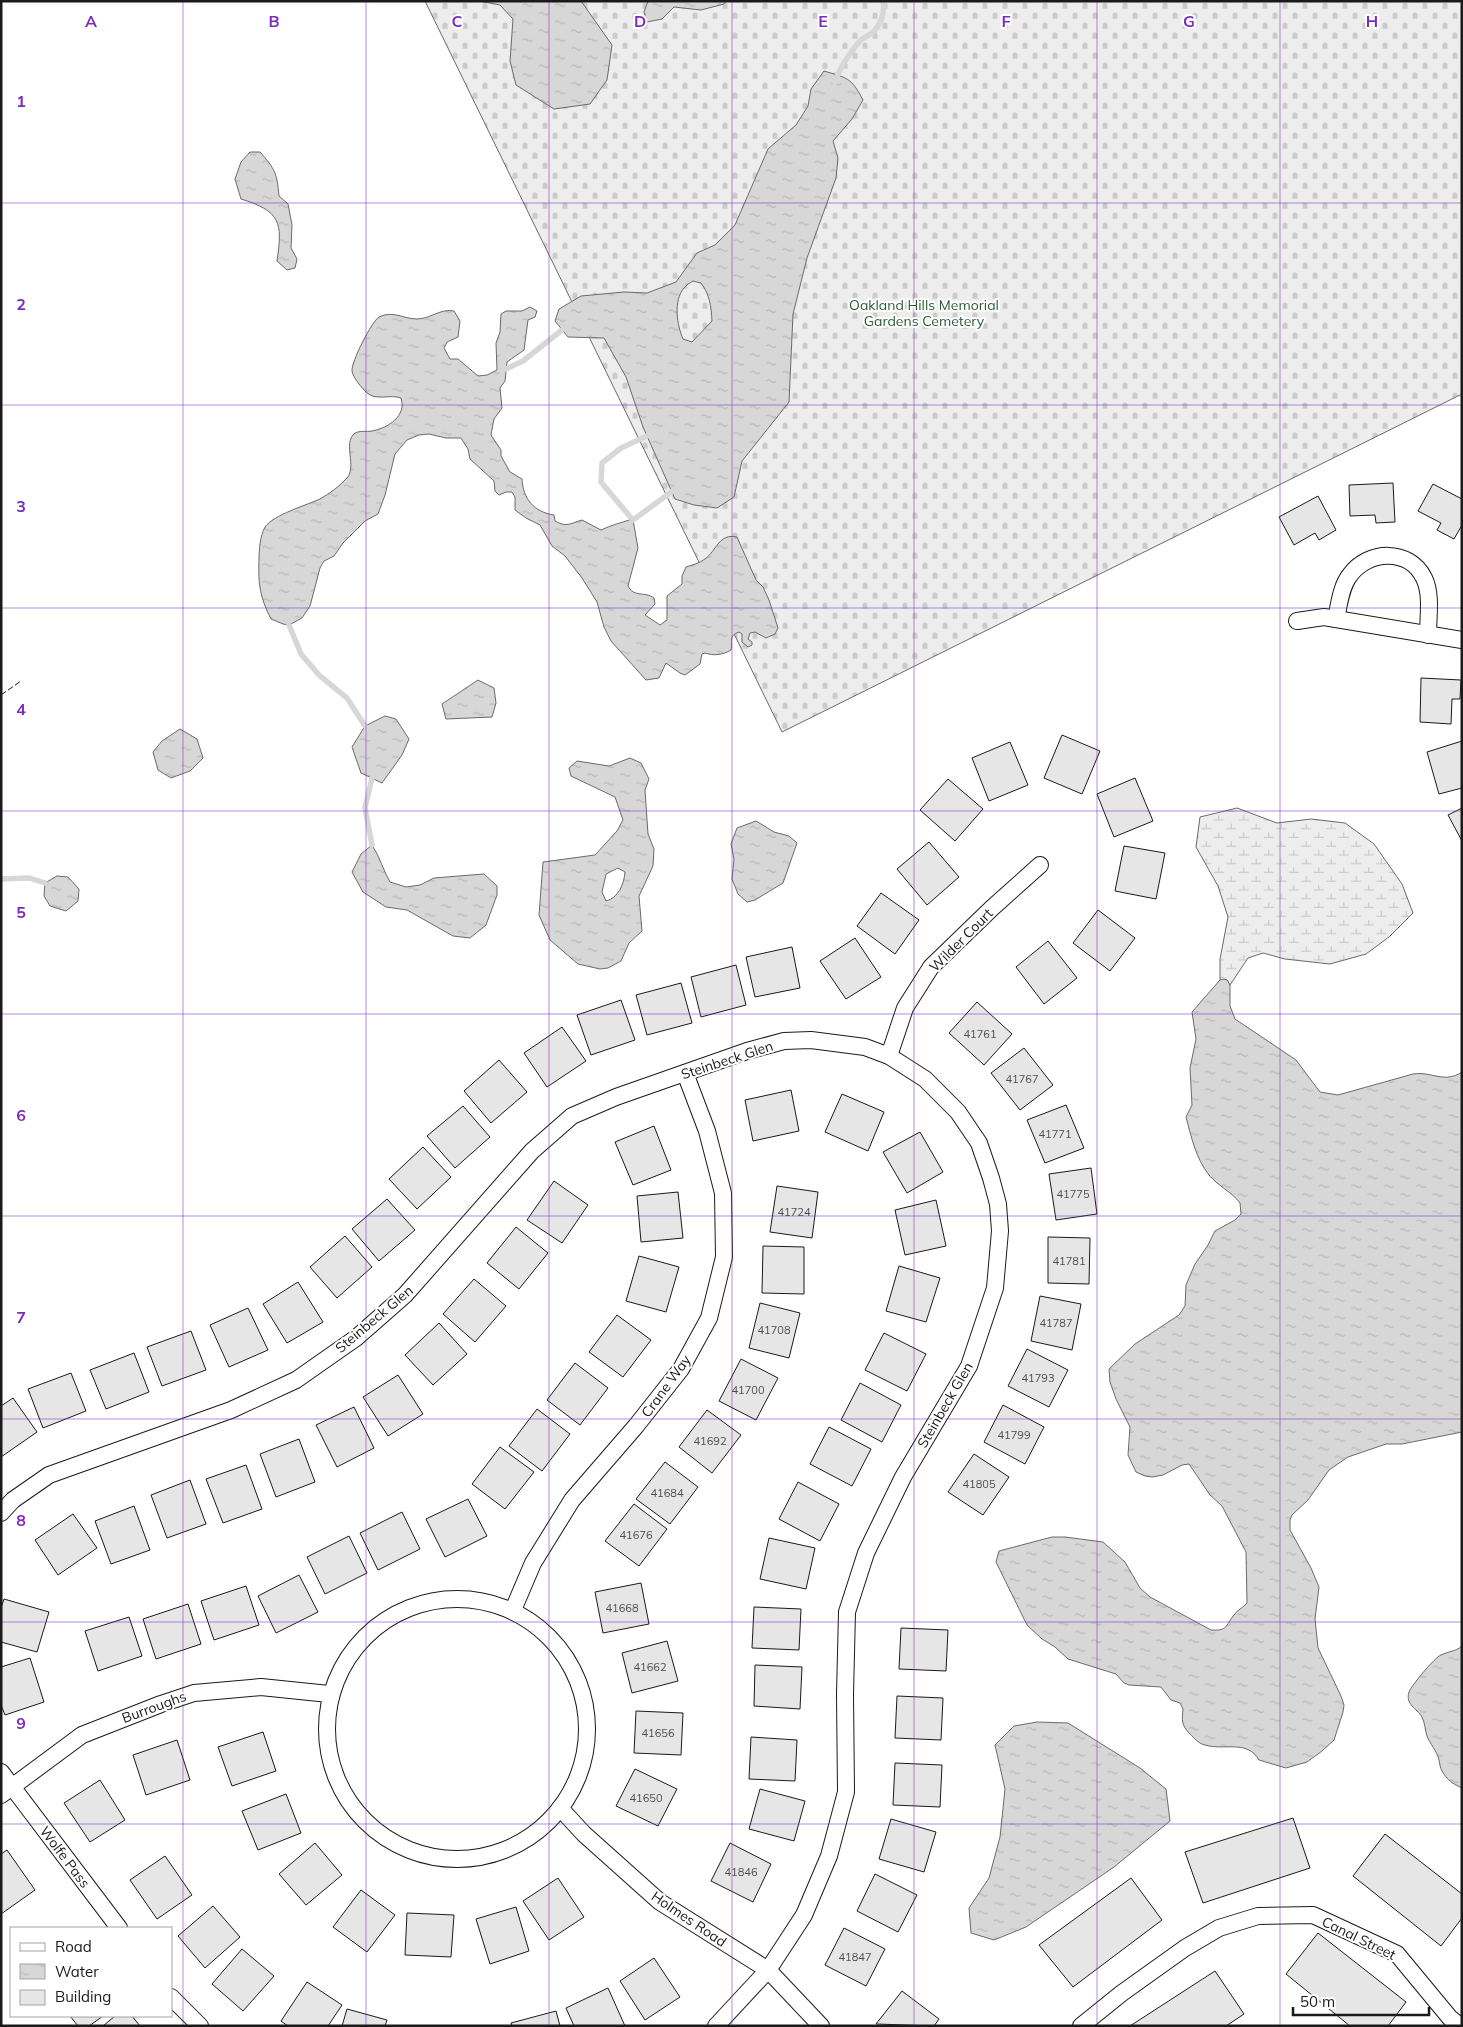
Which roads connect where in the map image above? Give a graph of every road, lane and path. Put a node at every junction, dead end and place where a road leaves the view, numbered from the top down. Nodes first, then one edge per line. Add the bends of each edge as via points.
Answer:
1 (1336, 619) junction
2 (1297, 620) dead end
3 (1428, 635) junction
4 (1462, 640) edge
5 (1040, 865) dead end
6 (889, 1056) junction
7 (685, 1074) junction
8 (1, 1513) edge
9 (513, 1610) junction
10 (329, 1694) junction
11 (1, 1772) edge
12 (6, 1791) edge
13 (560, 1808) junction
14 (118, 1927) edge
15 (768, 1970) junction
16 (172, 1998) edge
17 (200, 2026) edge
18 (716, 2026) edge
19 (820, 2026) edge
20 (1081, 2026) edge
21 (1460, 2026) edge

1 - 2 street
1 - 3 street
1 - 3 street via 1348,576 1357,566 1370,559 1396,556 1406,559 1424,578 1428,592
3 - 4 street
5 - 6 street, Wilder Court via 931,968 906,1008
6 - 7 street, Steinbeck Glen via 838,1042 784,1041 747,1050
6 - 15 street, Steinbeck Glen via 931,1086 958,1112 979,1143 998,1204 1000,1231 995,1288 969,1366 903,1478 866,1553 847,1612 846,1792 829,1856 807,1906
7 - 8 street, Steinbeck Glen via 572,1116 532,1151 405,1295 356,1338 296,1380 231,1410 49,1475 13,1500
7 - 9 street, Crane Way via 707,1131 723,1192 724,1258 708,1318 681,1369 572,1500 533,1563
9 - 10 street via 472,1600 443,1602 408,1610 386,1622 344,1660 334,1675
9 - 13 street via 534,1622 565,1653 581,1689 590,1733 586,1758
10 - 12 street, Burroughs via 261,1687 194,1693 82,1735
10 - 13 street via 324,1716 326,1739 332,1764 347,1798 373,1826 418,1855 463,1861 487,1857 516,1846 544,1826
11 - 12 street
12 - 14 street, Wolfe Pass
13 - 15 street, Holmes Road via 584,1834 660,1902
15 - 18 street
15 - 19 street, Holmes Road
16 - 17 street
20 - 21 street, Canal Street via 1154,1970 1219,1928 1258,1916 1313,1915 1398,1954

